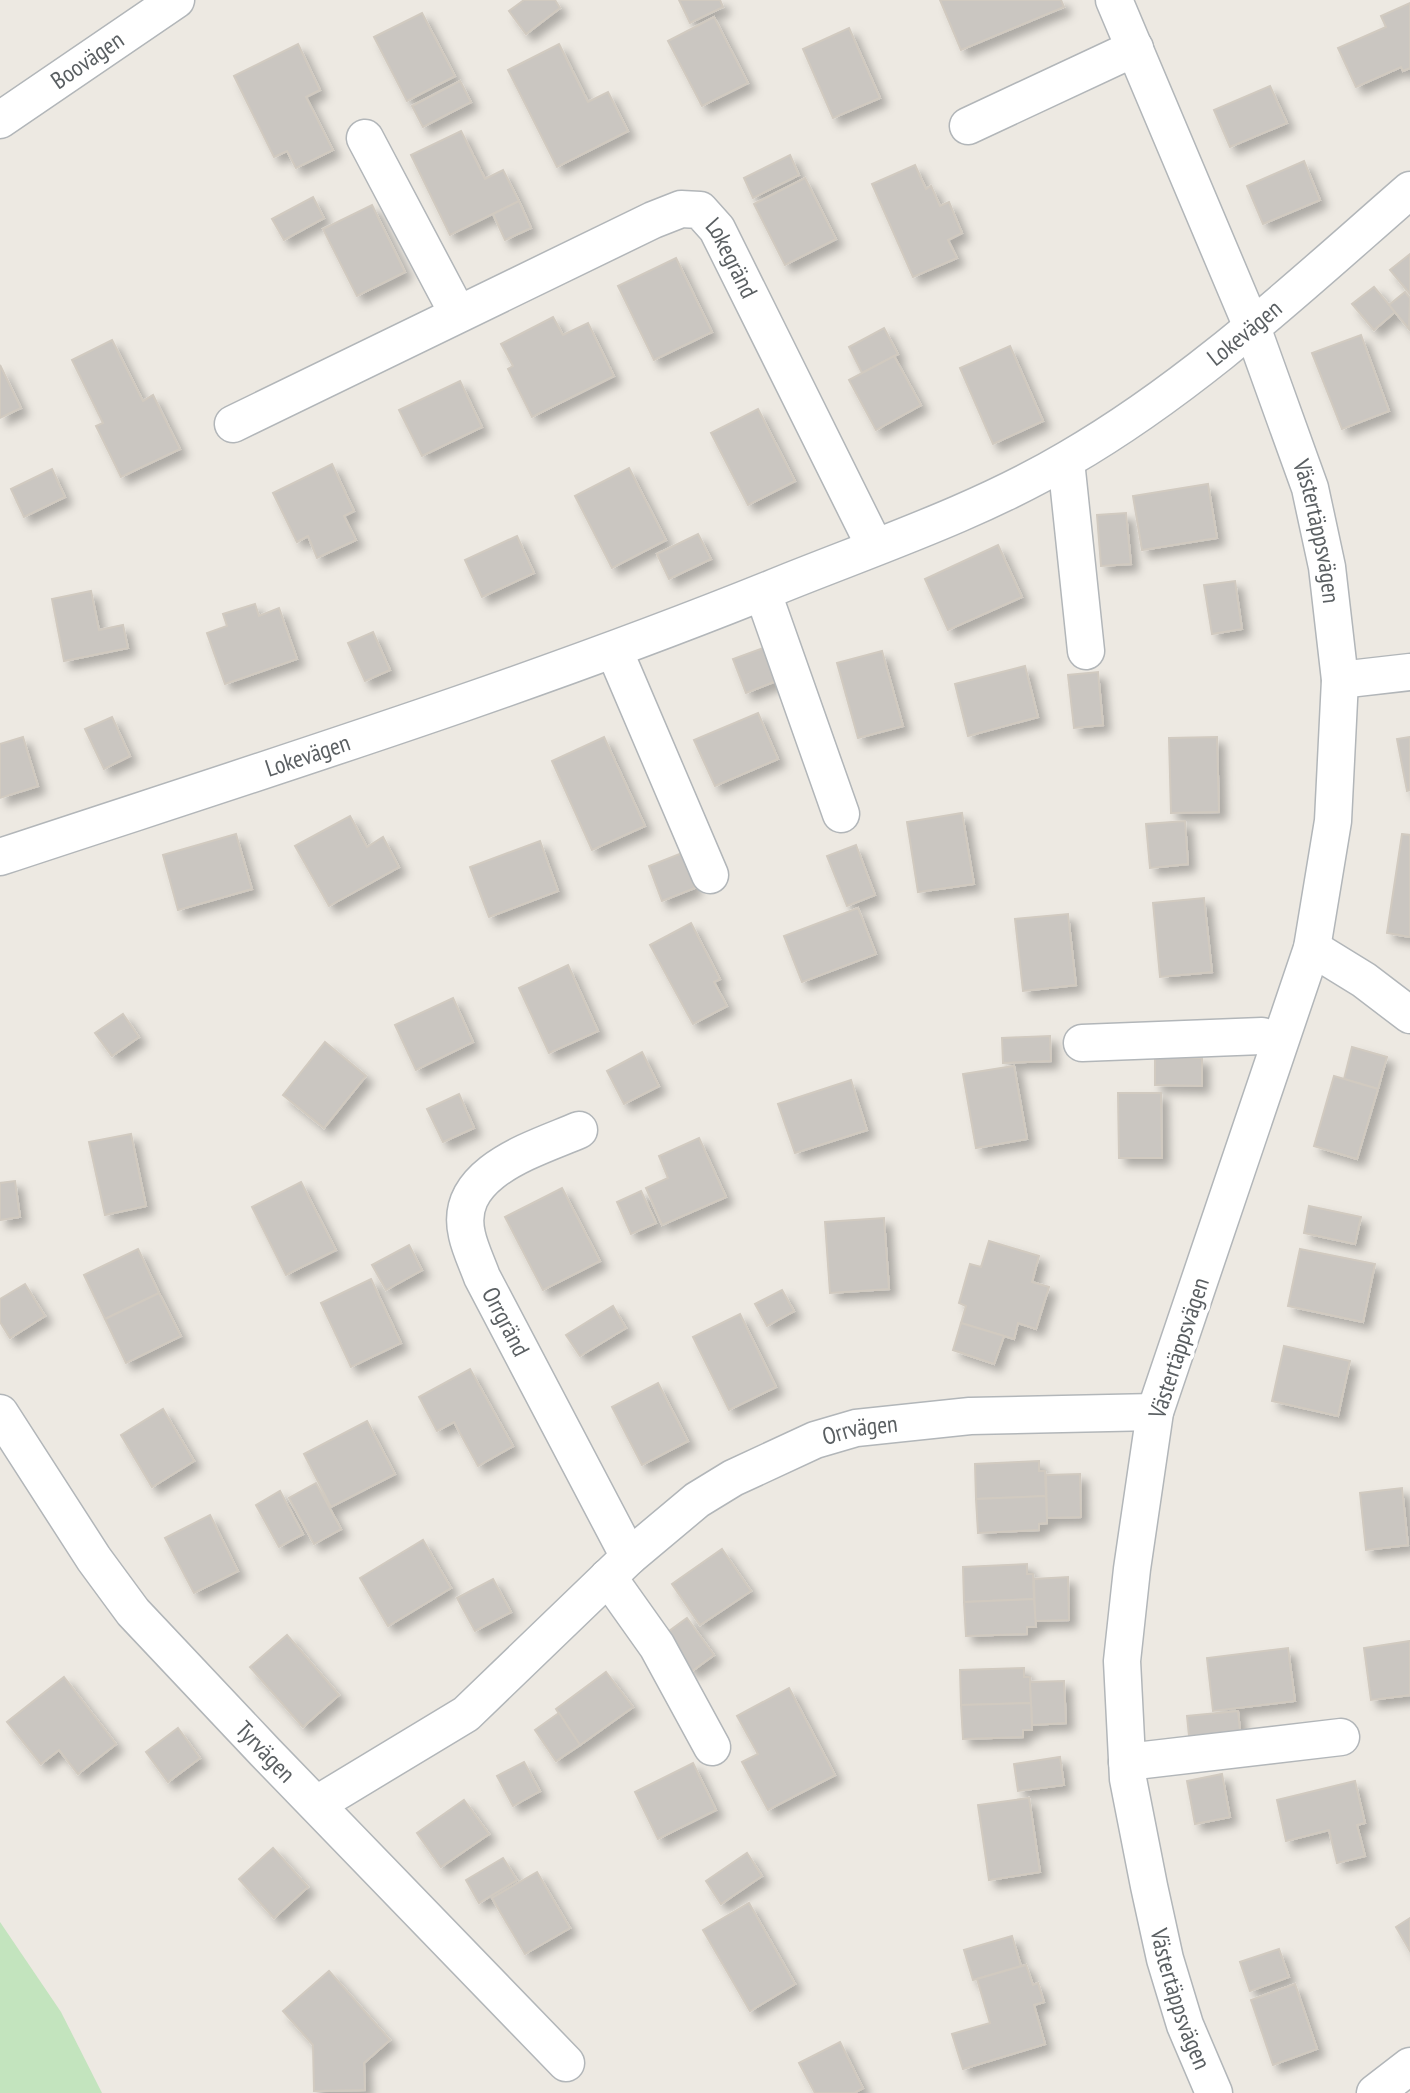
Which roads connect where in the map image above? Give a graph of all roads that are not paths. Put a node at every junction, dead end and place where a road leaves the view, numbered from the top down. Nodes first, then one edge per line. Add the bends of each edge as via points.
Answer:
1 (176, 0) edge
2 (1114, 0) edge
3 (1135, 48) junction
4 (0, 120) edge
5 (968, 126) dead end
6 (365, 138) dead end
7 (1410, 190) edge
8 (458, 314) junction
9 (1252, 327) junction
10 (233, 424) dead end
11 (1066, 461) junction
12 (875, 547) junction
13 (763, 593) junction
14 (614, 650) junction
15 (1086, 651) dead end
16 (1410, 672) edge
17 (1340, 680) junction
18 (841, 814) dead end
19 (0, 857) edge
20 (710, 875) dead end
21 (1312, 948) junction
22 (1410, 1015) edge
23 (1279, 1041) junction
24 (1082, 1043) dead end
25 (579, 1130) dead end
26 (1155, 1412) junction
27 (0, 1413) edge
28 (619, 1567) junction
29 (1341, 1737) dead end
30 (712, 1747) dead end
31 (1127, 1762) junction
32 (317, 1804) junction
33 (566, 2063) dead end
34 (1410, 2066) edge
35 (1214, 2093) edge
36 (1375, 2093) edge

1 - 4 street, Boovägen
2 - 3 street, Västertäppsvägen
3 - 5 street
3 - 9 street, Västertäppsvägen
6 - 8 street
7 - 9 street, Lokevägen
8 - 10 street, Lokegränd
8 - 12 street, Lokegränd via 653,220 681,209 700,210 717,229
9 - 11 street, Lokevägen via 1157,401
9 - 17 street, Västertäppsvägen via 1310,488 1327,567
11 - 12 street, Lokevägen
11 - 15 street
12 - 13 street, Lokevägen
13 - 14 street, Lokevägen
13 - 18 street
14 - 19 street, Lokevägen
14 - 20 street
16 - 17 street
17 - 21 street, Västertäppsvägen via 1333,821
21 - 22 street
21 - 23 street, Västertäppsvägen
23 - 24 street via 1262,1036
23 - 26 street, Västertäppsvägen
25 - 28 street, Orrgränd via 487,1174 468,1200 466,1233
26 - 28 street, Orrvägen via 970,1416 856,1428 815,1440 733,1478 697,1500
26 - 31 street, Västertäppsvägen via 1122,1661
27 - 32 street, Tyrvägen via 133,1612
28 - 30 street
28 - 32 street, Orrvägen via 466,1714
29 - 31 street
31 - 35 street, Västertäppsvägen via 1165,1959
32 - 33 street, Tyrvägen
34 - 36 street

